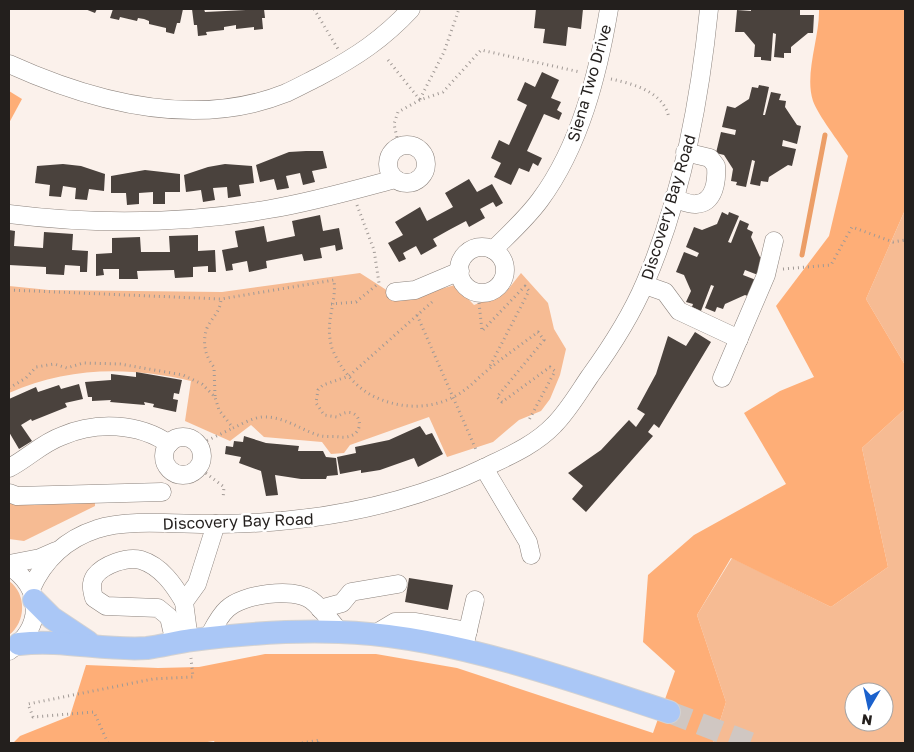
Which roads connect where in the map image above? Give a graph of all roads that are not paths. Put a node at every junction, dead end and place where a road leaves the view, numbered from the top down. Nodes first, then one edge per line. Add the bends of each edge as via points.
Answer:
1 (411, 9) edge
2 (610, 9) edge
3 (709, 9) edge
4 (9, 64) edge
5 (686, 152) junction
6 (395, 180) junction
7 (673, 198) junction
8 (9, 214) edge
9 (774, 241) dead end
10 (492, 250) junction
11 (460, 271) junction
12 (645, 285) junction
13 (395, 292) road end
14 (739, 339) junction
15 (722, 378) dead end
16 (169, 444) junction
17 (481, 460) junction
18 (9, 468) edge
19 (162, 492) dead end
20 (9, 493) edge
21 (216, 524) junction
22 (57, 551) junction
23 (531, 555) dead end
24 (9, 565) edge
25 (398, 584) dead end
26 (32, 595) junction
27 (475, 600) dead end
28 (184, 602) junction
29 (320, 610) junction
30 (340, 632) junction
31 (191, 640) junction
32 (466, 641) junction
33 (91, 644) junction
34 (14, 648) edge
35 (669, 712) tunnel mouth

1 - 4 street via 389,32 346,62 285,93 214,109 119,102 70,88
2 - 10 street, Siena Two Drive via 574,140 534,207
3 - 5 street, Discovery Bay Road via 704,64
5 - 7 street, Discovery Bay Road
5 - 7 street via 710,158 716,166 714,188 708,200 696,204
6 - 6 street via 413,183 423,176 426,164 422,152 412,146 399,147 390,156 388,169
6 - 8 street via 271,209 177,220 82,221
7 - 12 street, Discovery Bay Road
9 - 14 street via 766,275
10 - 11 street via 477,248 470,251 464,256
10 - 11 street via 505,267 503,281 492,291 478,293 465,285
11 - 13 street via 415,290
12 - 14 street via 664,292 679,311
12 - 17 street, Discovery Bay Road via 620,333 554,426 528,446
14 - 15 street
16 - 16 street via 165,461 171,471 189,474 198,467 202,456 198,445 187,438
16 - 18 street via 155,434 108,426 62,435
17 - 21 street, Discovery Bay Road via 417,494 370,508 274,523
17 - 23 street via 528,542
19 - 20 street via 25,496
21 - 22 street, Discovery Bay Road via 124,524 98,528
21 - 28 street via 197,584
22 - 24 street, Discovery Bay Road
22 - 26 street, Discovery Bay Road via 36,577
24 - 26 street
25 - 29 street via 351,592 342,603
26 - 33 main road via 71,633
26 - 34 street via 34,621 28,634
27 - 32 street
28 - 31 street
28 - 31 street via 173,584 140,559 122,561 94,576 94,598 106,606 158,608
29 - 30 street
29 - 31 street via 311,600 294,594 240,600
30 - 31 main road via 253,633
30 - 32 main road via 419,641
31 - 33 main road via 148,648
32 - 35 main road
33 - 34 main road via 52,642

